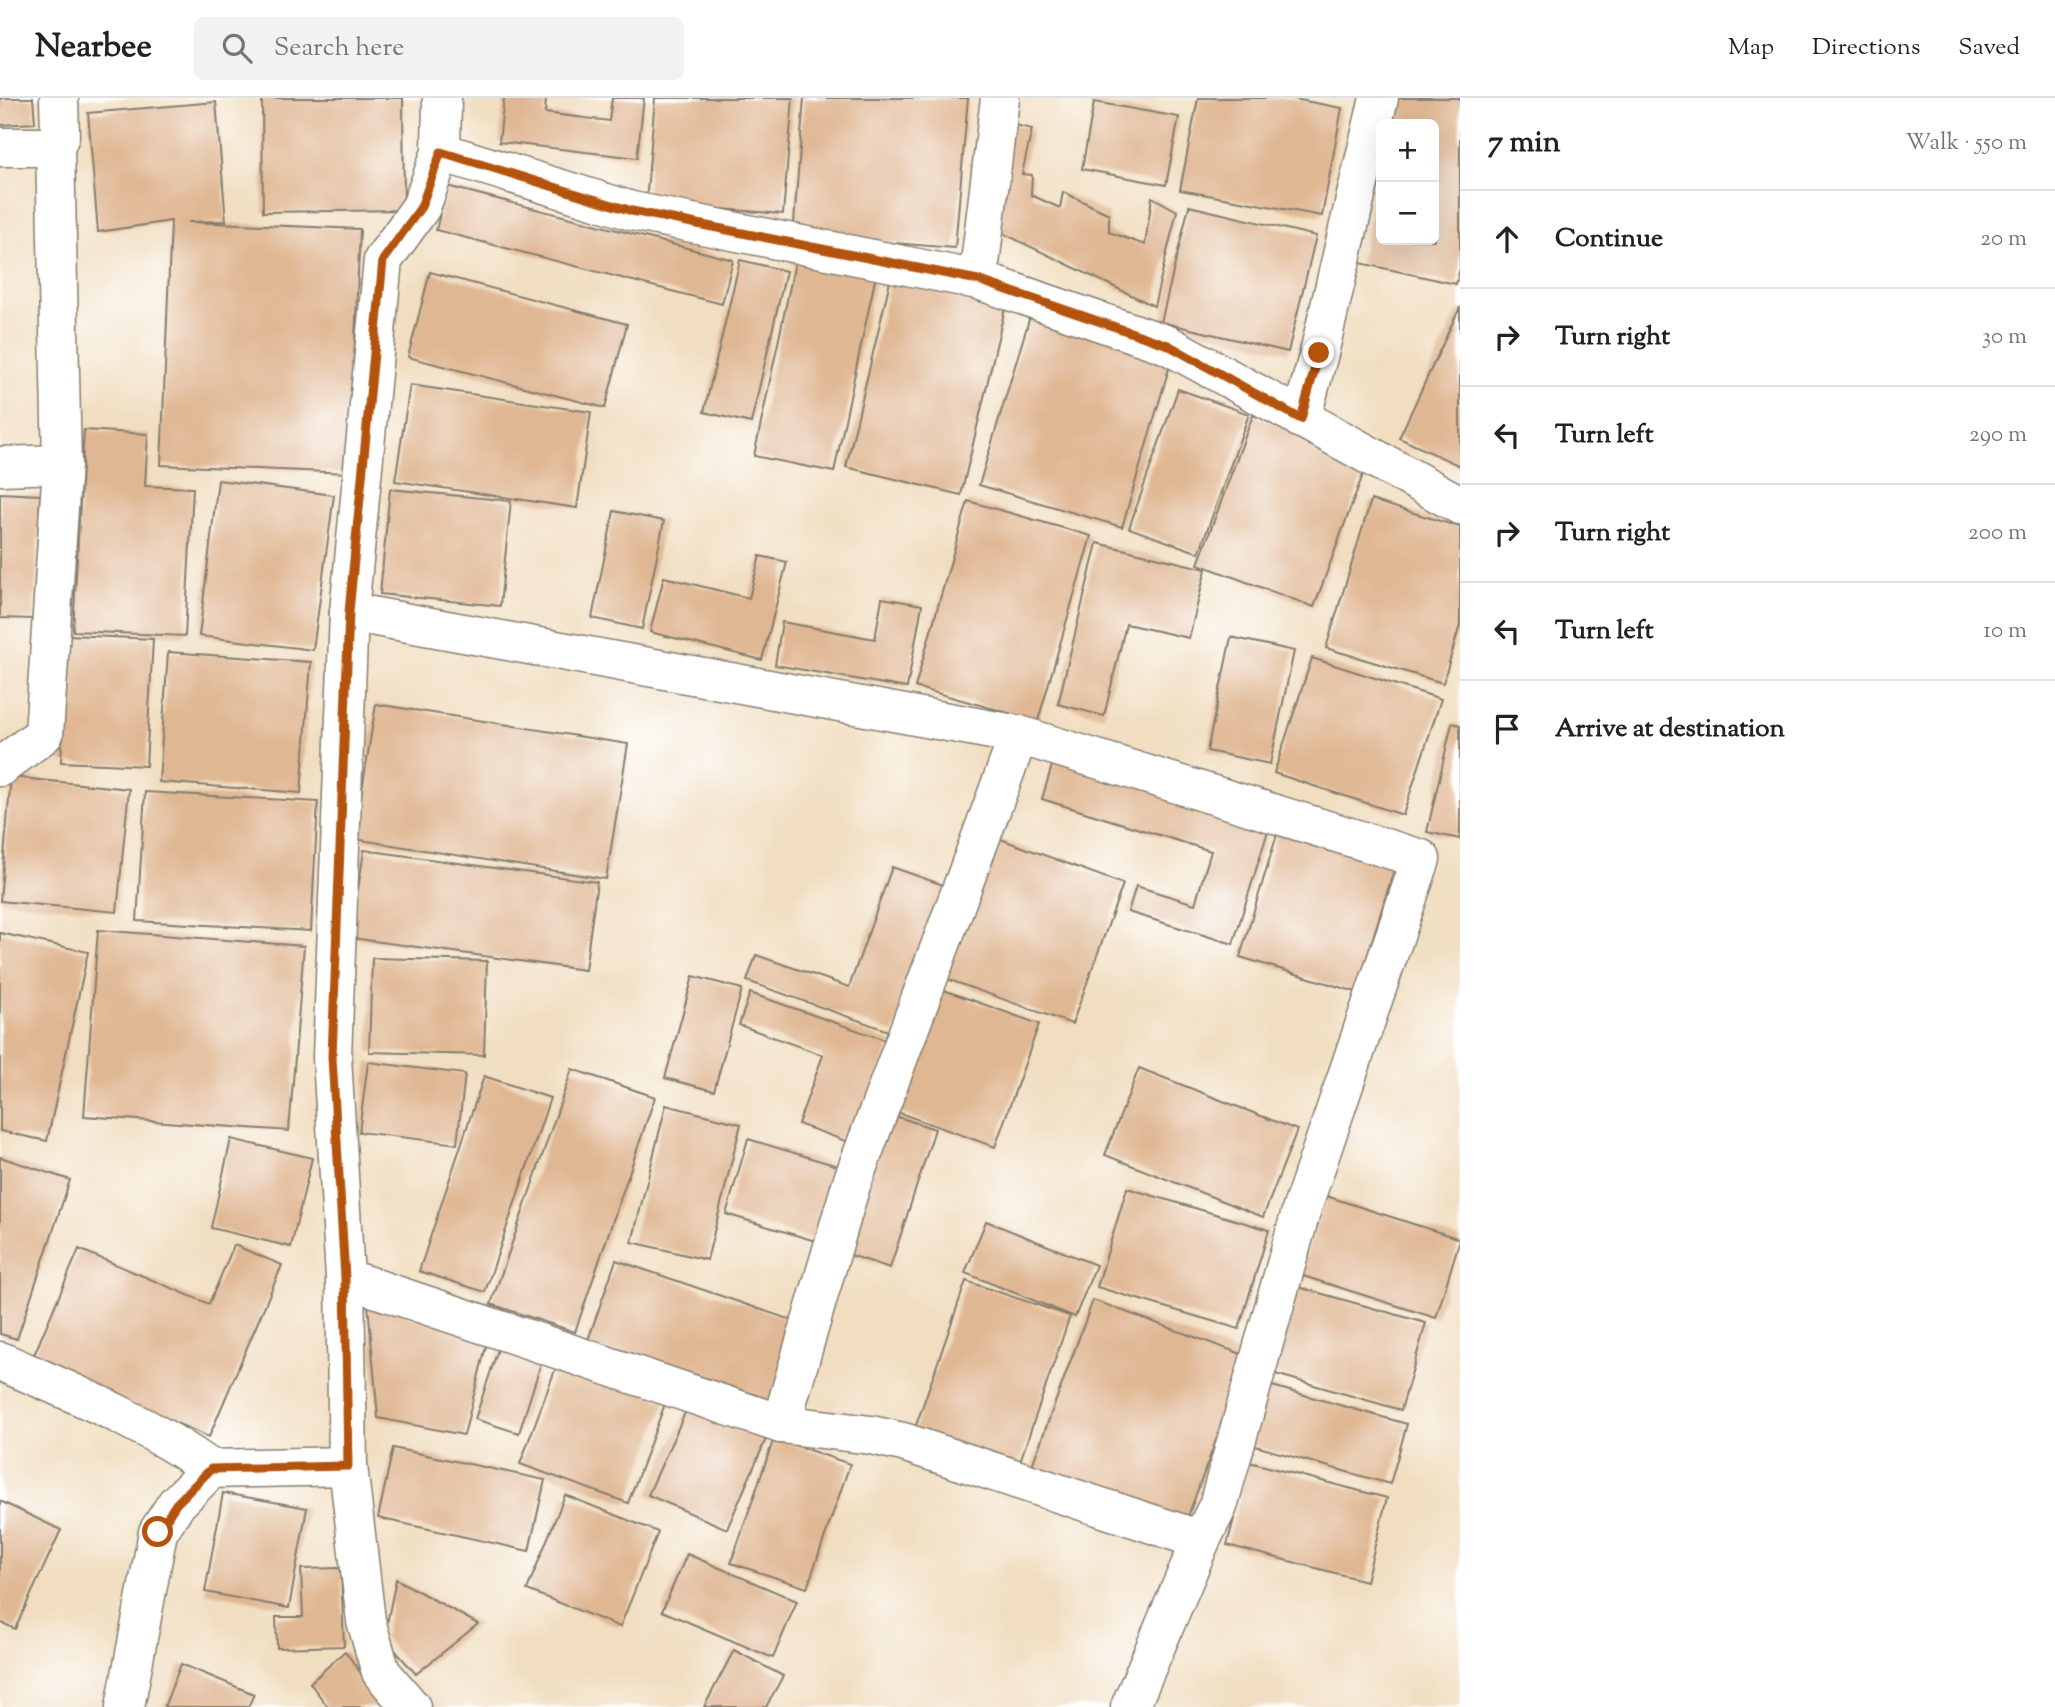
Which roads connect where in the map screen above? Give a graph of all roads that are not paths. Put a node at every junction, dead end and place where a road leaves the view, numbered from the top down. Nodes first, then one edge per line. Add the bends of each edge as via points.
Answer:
1 (59, 98) edge
2 (442, 98) edge
3 (1000, 98) edge
4 (1379, 98) edge
5 (0, 147) edge
6 (55, 147) junction
7 (441, 152) junction
8 (978, 280) junction
9 (1301, 419) junction
10 (62, 464) junction
11 (0, 466) edge
12 (1460, 505) edge
13 (349, 612) junction
14 (1018, 735) junction
15 (0, 767) edge
16 (345, 1278) junction
17 (0, 1361) edge
18 (780, 1424) junction
19 (348, 1466) junction
20 (211, 1469) junction
21 (1201, 1541) junction
22 (125, 1707) edge
23 (411, 1707) edge
24 (1130, 1707) edge

1 - 6 street via 60,136
2 - 7 street
3 - 8 street
4 - 9 street
5 - 6 street
6 - 10 street
7 - 8 street via 632,211
7 - 13 street via 421,207 383,260
8 - 9 street via 1168,345
9 - 12 street
10 - 11 street
10 - 15 street via 44,734
13 - 14 street
13 - 16 street via 332,1057
14 - 18 street via 850,1185
14 - 21 street via 1421,859 1302,1208 1218,1506
16 - 18 street
16 - 19 street
17 - 20 street via 119,1414
18 - 21 street via 904,1443
19 - 20 street
19 - 23 street via 366,1621 381,1672
20 - 22 street via 176,1504 158,1532
21 - 24 street

